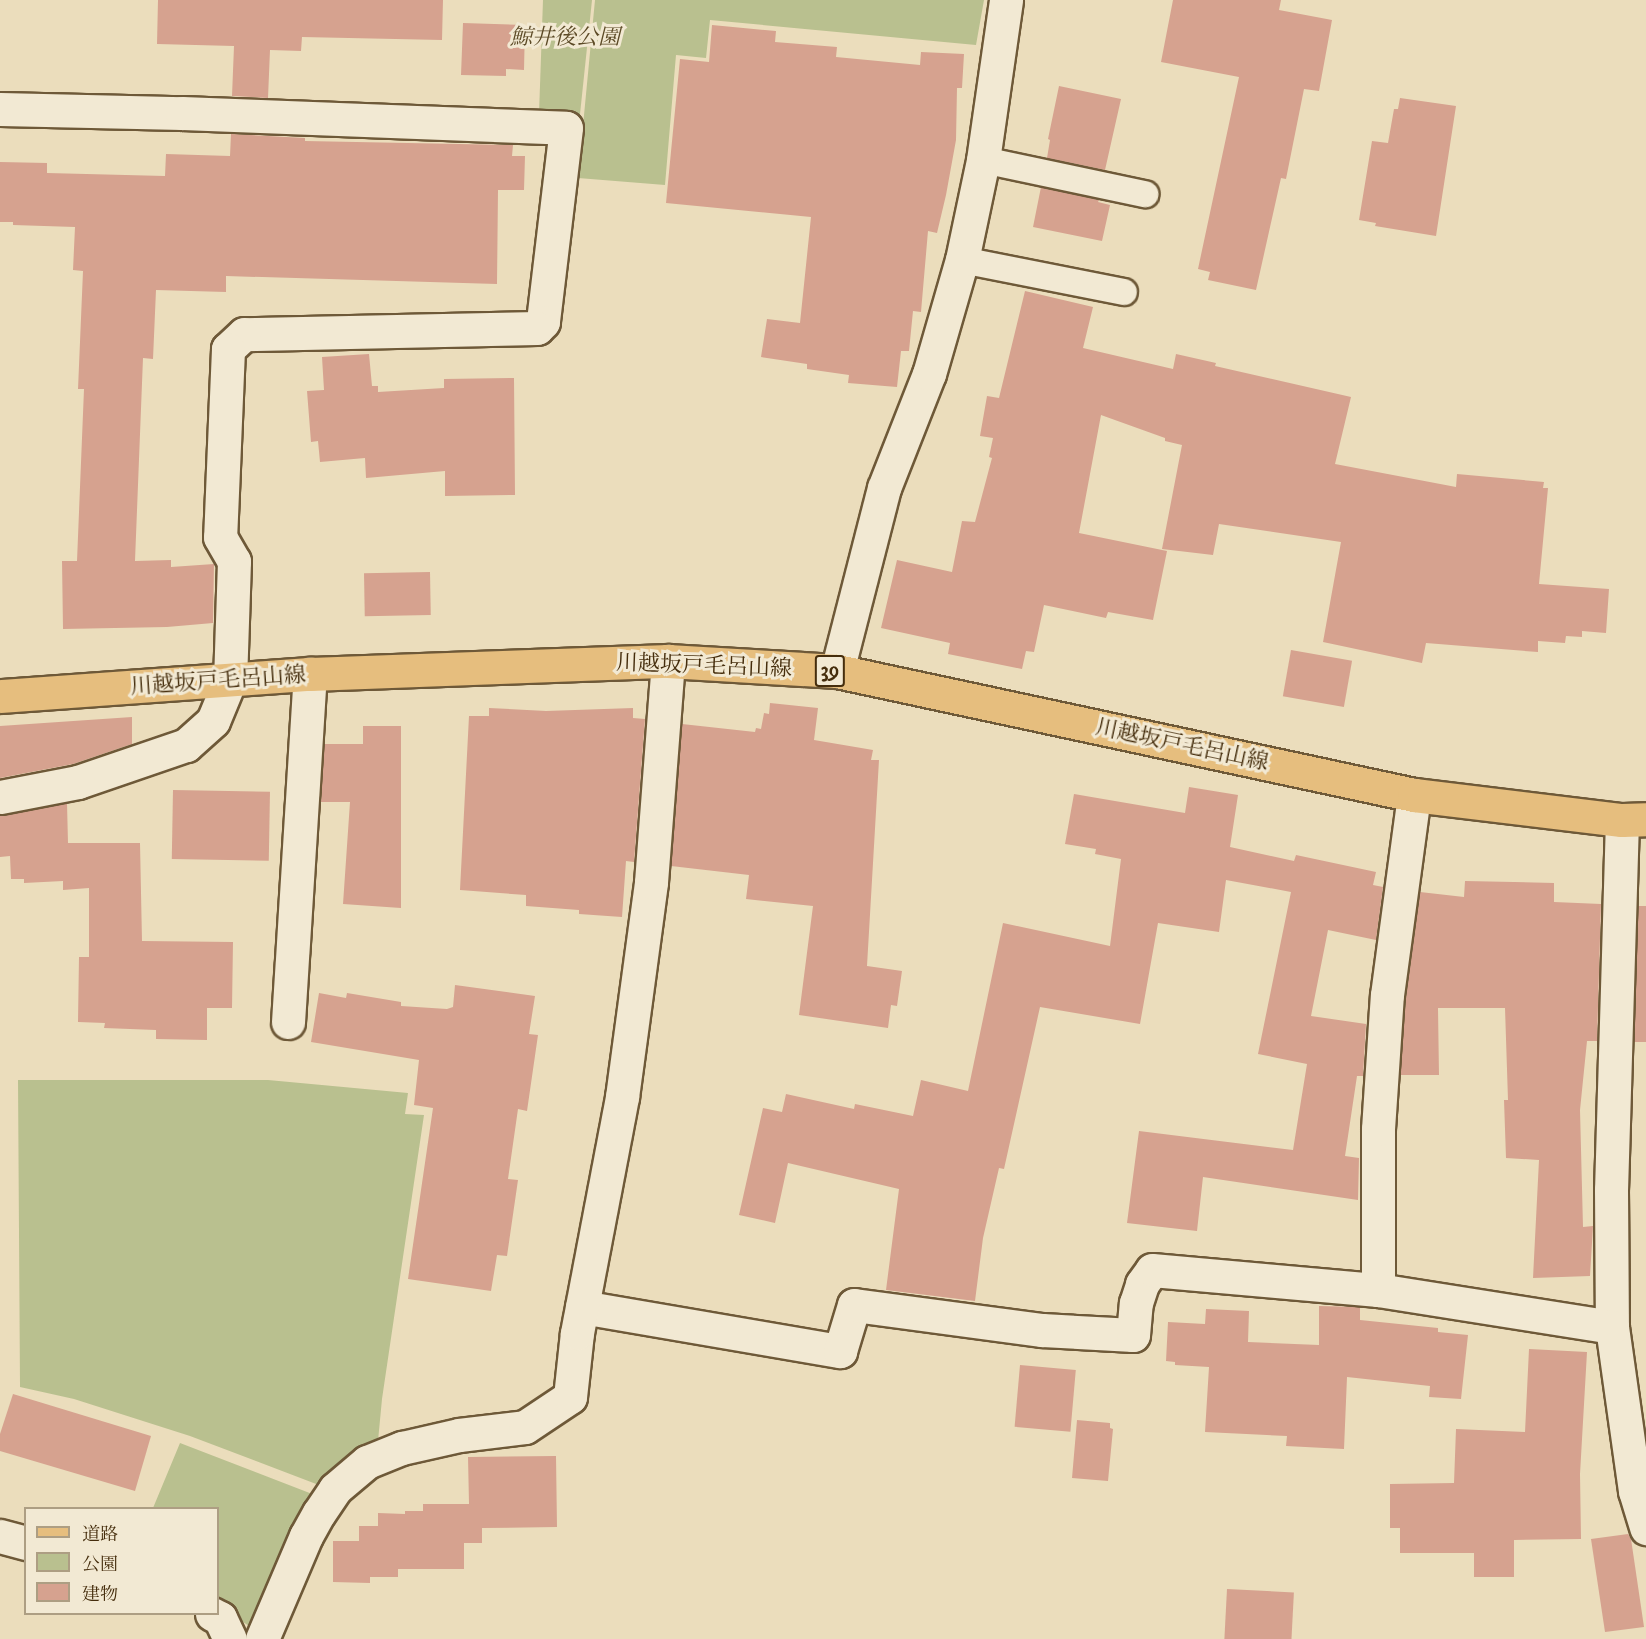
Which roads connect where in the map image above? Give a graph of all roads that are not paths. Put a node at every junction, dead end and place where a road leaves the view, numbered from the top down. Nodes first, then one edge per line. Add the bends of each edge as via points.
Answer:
1 (1006, 0) edge
2 (0, 109) edge
3 (983, 160) junction
4 (1145, 194) dead end
5 (962, 260) junction
6 (1124, 292) dead end
7 (668, 661) junction
8 (837, 671) junction
9 (310, 674) junction
10 (230, 680) junction
11 (0, 696) edge
12 (1414, 795) junction
13 (0, 797) edge
14 (1634, 820) edge
15 (288, 1022) dead end
16 (1378, 1290) junction
17 (582, 1307) junction
18 (1612, 1327) junction
19 (1646, 1528) edge
20 (0, 1536) edge
21 (24, 1542) edge
22 (214, 1615) edge
23 (230, 1639) edge
24 (262, 1639) edge

1 - 3 street
2 - 10 street via 566,128 543,322 537,328 244,334 228,349 220,537 234,561
3 - 4 lane
3 - 5 street
5 - 6 lane
5 - 8 street via 930,374 884,488
7 - 8 main road, 川越坂戸毛呂山線 / 39
7 - 9 main road, 川越坂戸毛呂山線 / 39
7 - 17 street via 651,882 626,1075
8 - 12 main road, 川越坂戸毛呂山線 / 39
9 - 10 main road, 川越坂戸毛呂山線 / 39
9 - 15 street
10 - 11 main road, 川越坂戸毛呂山線 / 39
10 - 13 street via 213,720 186,746 78,783
12 - 14 main road, 川越坂戸毛呂山線 / 39
12 - 16 street via 1387,995 1378,1129
14 - 18 street via 1611,1190
16 - 17 street via 1152,1270 1136,1303 1133,1335 1042,1330 854,1305 840,1351
16 - 18 street
17 - 24 street via 570,1397 525,1426 414,1445 368,1462 335,1489 319,1513
18 - 19 street via 1635,1491
20 - 21 street
22 - 23 street via 220,1618

